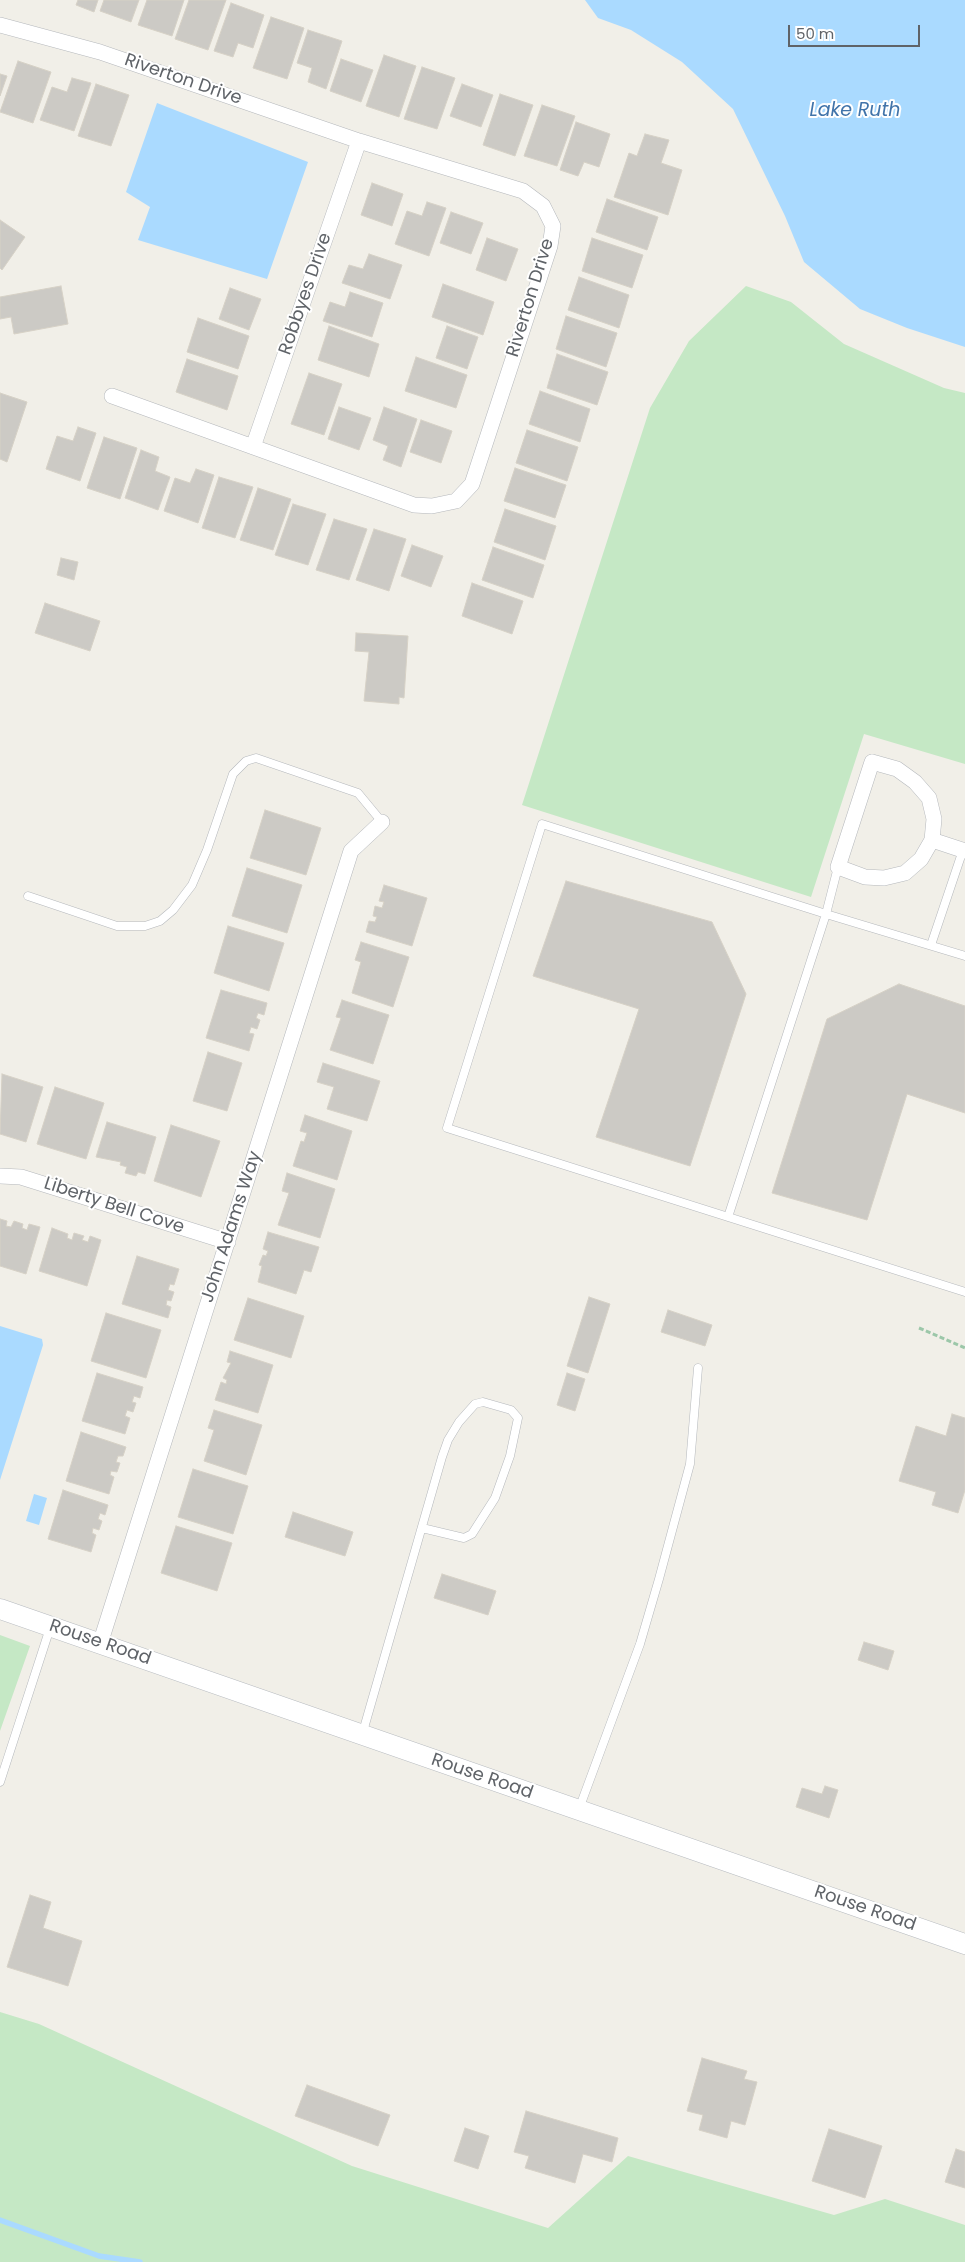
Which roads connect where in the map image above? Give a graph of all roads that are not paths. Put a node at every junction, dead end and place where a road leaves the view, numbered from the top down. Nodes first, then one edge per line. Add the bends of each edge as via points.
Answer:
1 (0, 25) edge
2 (359, 141) junction
3 (112, 396) dead end
4 (253, 447) junction
5 (382, 822) joint
6 (932, 840) junction
7 (964, 851) edge
8 (838, 867) junction
9 (28, 896) dead end
10 (826, 914) junction
11 (931, 946) junction
12 (965, 956) edge
13 (0, 1176) edge
14 (728, 1217) junction
15 (228, 1242) junction
16 (965, 1292) edge
17 (698, 1368) dead end
18 (422, 1528) junction
19 (0, 1609) edge
20 (50, 1626) junction
21 (100, 1644) junction
22 (362, 1735) junction
23 (0, 1782) edge
24 (578, 1810) junction
25 (965, 1944) edge

1 - 2 street, Riverton Drive via 100,52
2 - 4 street, Robbyes Drive
2 - 4 street, Riverton Drive via 523,191 543,206 553,226 550,246 472,484 456,501 432,506 414,505
3 - 4 street, Riverton Drive
5 - 9 lane via 358,793 256,758 246,761 233,774 192,885 160,921 145,926 117,926
5 - 15 street, John Adams Way via 351,851
6 - 7 street
6 - 8 street via 921,859 904,872 891,876 866,877
6 - 8 street via 934,819 929,798 916,782 898,769 872,762
7 - 11 lane
8 - 10 lane
10 - 11 lane
10 - 14 lane
10 - 14 lane via 542,824 447,1128
11 - 12 lane
13 - 15 street, Liberty Bell Cove via 21,1177
14 - 16 lane
15 - 21 street, John Adams Way
17 - 24 lane via 690,1464 640,1644
18 - 18 lane via 442,1456 459,1422 475,1404 483,1402 511,1410 518,1418 510,1456 495,1498 472,1534 464,1538
18 - 22 lane
19 - 20 street, Rouse Road
20 - 21 street, Rouse Road
20 - 23 lane
21 - 22 street, Rouse Road
22 - 24 street, Rouse Road
24 - 25 street, Rouse Road

